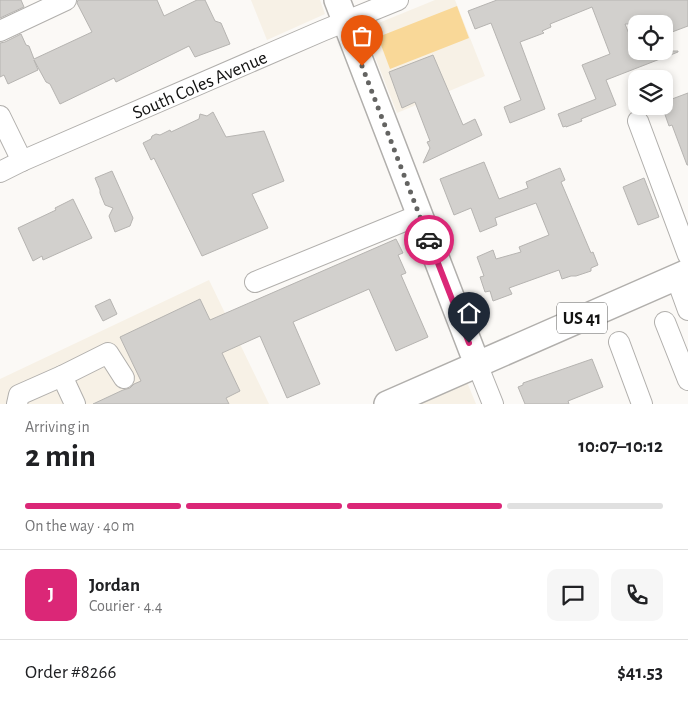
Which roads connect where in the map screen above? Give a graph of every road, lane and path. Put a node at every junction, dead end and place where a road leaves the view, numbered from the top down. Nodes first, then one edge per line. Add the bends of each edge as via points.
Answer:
1 (66, 0) edge
2 (398, 0) edge
3 (341, 11) edge
4 (0, 31) edge
5 (0, 116) edge
6 (638, 121) dead end
7 (22, 161) junction
8 (0, 172) edge
9 (420, 215) junction
10 (688, 255) edge
11 (682, 275) edge
12 (255, 282) dead end
13 (688, 310) edge
14 (666, 322) dead end
15 (619, 342) dead end
16 (477, 364) junction
17 (62, 376) junction
18 (124, 378) dead end
19 (688, 380) edge
20 (17, 404) edge
21 (75, 404) edge
22 (387, 404) edge
23 (492, 404) edge
24 (642, 404) edge

1 - 4 street
2 - 3 street, South Coles Avenue
3 - 7 street, South Coles Avenue
3 - 9 main road
5 - 7 street
6 - 10 street
7 - 8 street, South Coles Avenue
9 - 12 street
9 - 16 main road
11 - 13 street
11 - 16 main road, US 41
14 - 19 street
15 - 24 street
16 - 22 main road, US 41
16 - 23 street
17 - 18 street via 108,353
17 - 20 street via 19,395
17 - 21 street

